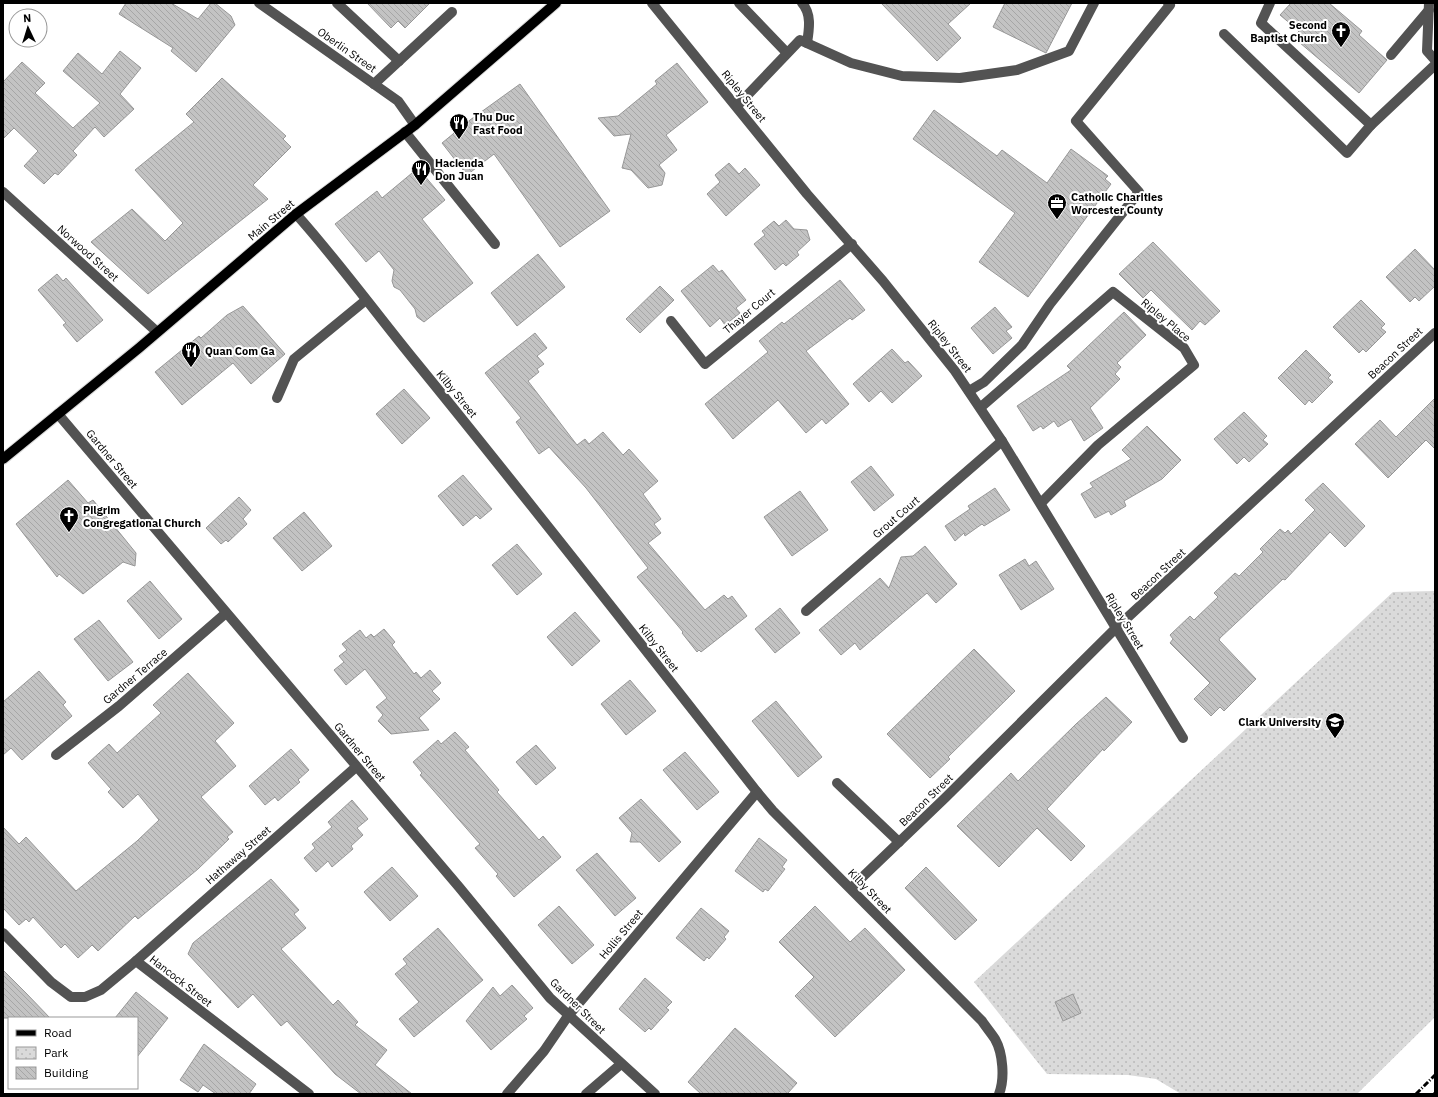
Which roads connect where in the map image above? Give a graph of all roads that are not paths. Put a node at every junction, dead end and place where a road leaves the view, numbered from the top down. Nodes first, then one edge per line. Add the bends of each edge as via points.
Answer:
1 (259, 3) edge
2 (337, 3) edge
3 (556, 3) edge
4 (652, 3) edge
5 (739, 3) edge
6 (802, 3) edge
7 (1094, 3) edge
8 (1168, 3) edge
9 (1270, 3) edge
10 (1429, 6) edge
11 (452, 12) dead end
12 (1224, 34) dead end
13 (807, 43) junction
14 (787, 53) junction
15 (1390, 55) dead end
16 (1435, 60) edge
17 (399, 61) junction
18 (1435, 65) edge
19 (374, 84) junction
20 (737, 106) junction
21 (415, 125) junction
22 (1371, 125) junction
23 (405, 132) junction
24 (3, 192) edge
25 (296, 214) junction
26 (495, 244) dead end
27 (852, 244) junction
28 (366, 300) junction
29 (671, 321) dead end
30 (156, 331) junction
31 (1435, 333) edge
32 (969, 391) junction
33 (277, 398) dead end
34 (980, 407) junction
35 (58, 414) junction
36 (1002, 441) junction
37 (3, 459) edge
38 (1041, 504) junction
39 (806, 611) dead end
40 (226, 612) junction
41 (1115, 629) junction
42 (1183, 738) dead end
43 (56, 754) dead end
44 (356, 767) junction
45 (837, 783) dead end
46 (757, 792) junction
47 (899, 842) junction
48 (851, 888) junction
49 (3, 933) edge
50 (136, 961) junction
51 (568, 1016) junction
52 (620, 1064) junction
53 (1000, 1090) edge
54 (309, 1094) edge
55 (507, 1094) edge
56 (586, 1094) edge
57 (655, 1094) edge

1 - 19 street, Oberlin Street
2 - 17 street
3 - 21 main road, Main Street
4 - 20 street, Ripley Street
5 - 14 street
6 - 13 street via 806,7 810,27
7 - 13 street via 1068,51 1017,70 967,77 902,76 851,62
8 - 32 street via 1170,5 1076,121 1140,192 1050,304 1022,345 984,382
9 - 22 street via 1261,23
10 - 15 street
10 - 16 street via 1427,51
11 - 17 street
12 - 22 street via 1347,153
13 - 14 street via 800,40
14 - 20 street
17 - 19 street
18 - 22 street
19 - 21 street, Oberlin Street via 398,101
20 - 27 street, Ripley Street via 807,194
21 - 23 main road, Main Street
23 - 25 main road, Main Street
23 - 26 street
24 - 30 street, Norwood Street
25 - 28 street, Kilby Street
25 - 30 main road, Main Street
27 - 29 street, Thayer Court via 705,364
27 - 32 street, Ripley Street
28 - 33 street via 294,359
28 - 46 street, Kilby Street
30 - 35 main road, Main Street
31 - 41 street, Beacon Street
32 - 34 street, Ripley Street
34 - 36 street, Ripley Street
34 - 38 street, Ripley Place via 1113,292 1184,348 1194,364 1098,445
35 - 37 main road, Main Street
35 - 40 street, Gardner Street
36 - 38 street, Ripley Street
36 - 39 street, Grout Court
38 - 41 street, Ripley Street
40 - 43 street, Gardner Terrace via 119,706
40 - 44 street, Gardner Street
41 - 42 street, Ripley Street
41 - 47 street, Beacon Street
44 - 50 street, Hathaway Street
44 - 51 street, Gardner Street via 518,956 550,998
45 - 47 street
46 - 48 street, Kilby Street
46 - 51 street, Hollis Street
47 - 48 street, Beacon Street
48 - 53 street, Kilby Street via 982,1021 996,1040 1001,1060
49 - 50 street, Hancock Street via 51,982 71,997 85,997 101,990
50 - 54 street, Hancock Street
51 - 52 street, Gardner Street
51 - 55 street, Hollis Street via 544,1051
52 - 56 street
52 - 57 street, Gardner Street

